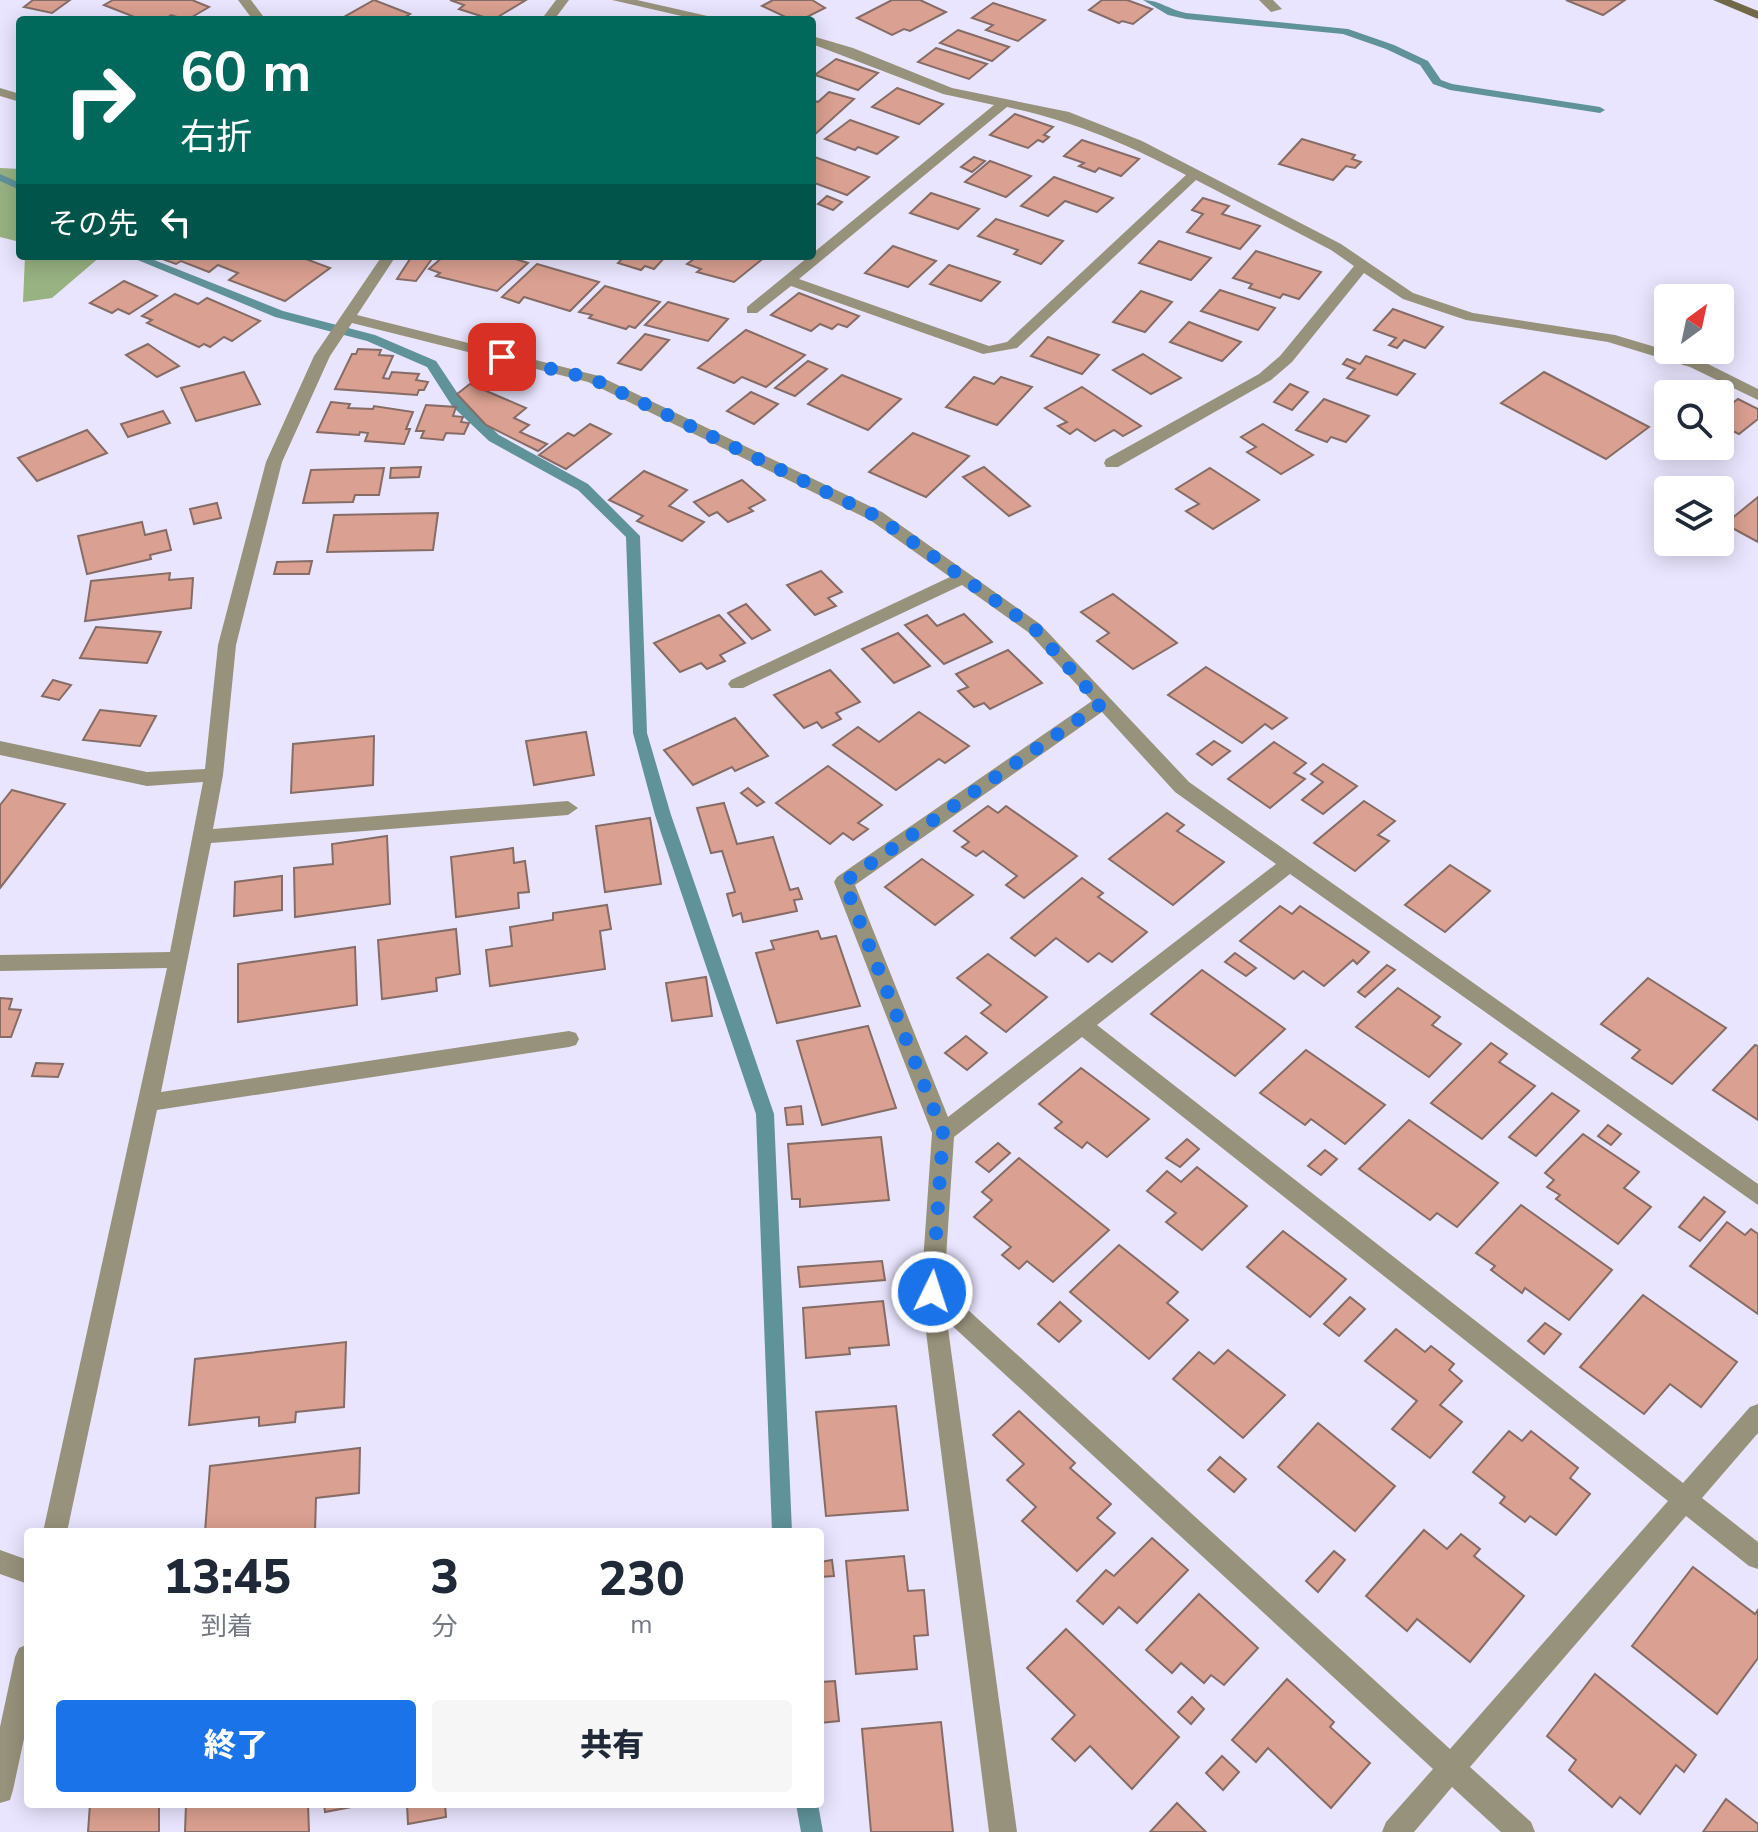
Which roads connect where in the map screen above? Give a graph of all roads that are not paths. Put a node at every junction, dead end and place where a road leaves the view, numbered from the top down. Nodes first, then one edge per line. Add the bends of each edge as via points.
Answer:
1 (244, 0) edge
2 (563, 0) edge
3 (618, 0) edge
4 (1719, 0) edge
5 (1754, 10) edge
6 (257, 16) edge
7 (550, 16) edge
8 (699, 16) edge
9 (816, 41) edge
10 (1004, 103) junction
11 (1195, 174) junction
12 (816, 258) edge
13 (386, 260) edge
14 (813, 260) edge
15 (1363, 265) junction
16 (789, 280) junction
17 (752, 310) dead end
18 (347, 317) junction
19 (1758, 395) edge
20 (1112, 463) dead end
21 (964, 577) junction
22 (737, 684) dead end
23 (1101, 704) junction
24 (0, 748) edge
25 (214, 775) junction
26 (568, 808) dead end
27 (202, 837) junction
28 (1289, 864) junction
29 (179, 960) junction
30 (0, 963) edge
31 (1082, 1025) junction
32 (569, 1039) dead end
33 (150, 1102) junction
34 (943, 1133) junction
35 (1758, 1196) edge
36 (932, 1292) junction
37 (1758, 1415) edge
38 (1684, 1498) junction
39 (56, 1528) edge
40 (1758, 1557) edge
41 (0, 1562) edge
42 (24, 1571) edge
43 (24, 1676) edge
44 (1452, 1768) junction
45 (0, 1790) edge
46 (1003, 1832) edge
47 (1396, 1832) edge
48 (1521, 1832) edge

1 - 6 street
2 - 7 street
3 - 8 street
4 - 5 main road
9 - 10 street via 948,91
10 - 11 street via 1064,115
10 - 12 street
11 - 15 street
11 - 16 street via 1012,345 988,351
13 - 18 street
14 - 16 street
15 - 19 street via 1408,296 1471,317 1610,338 1696,364
15 - 20 street via 1265,377
16 - 17 street
18 - 21 street via 593,379 876,516
18 - 25 street via 322,356 274,462 227,645
21 - 22 street
21 - 23 street via 1034,628
23 - 28 street via 1182,787
23 - 34 street via 844,882
24 - 25 street via 147,779
25 - 27 street
26 - 27 street
27 - 29 street
28 - 31 street
28 - 35 street
29 - 30 street
29 - 33 street
31 - 34 street
31 - 38 street
32 - 33 street
33 - 39 street
34 - 36 street
36 - 44 street
36 - 46 street
37 - 38 street
38 - 40 street
38 - 44 street
41 - 42 street
43 - 45 street
44 - 47 street
44 - 48 street

